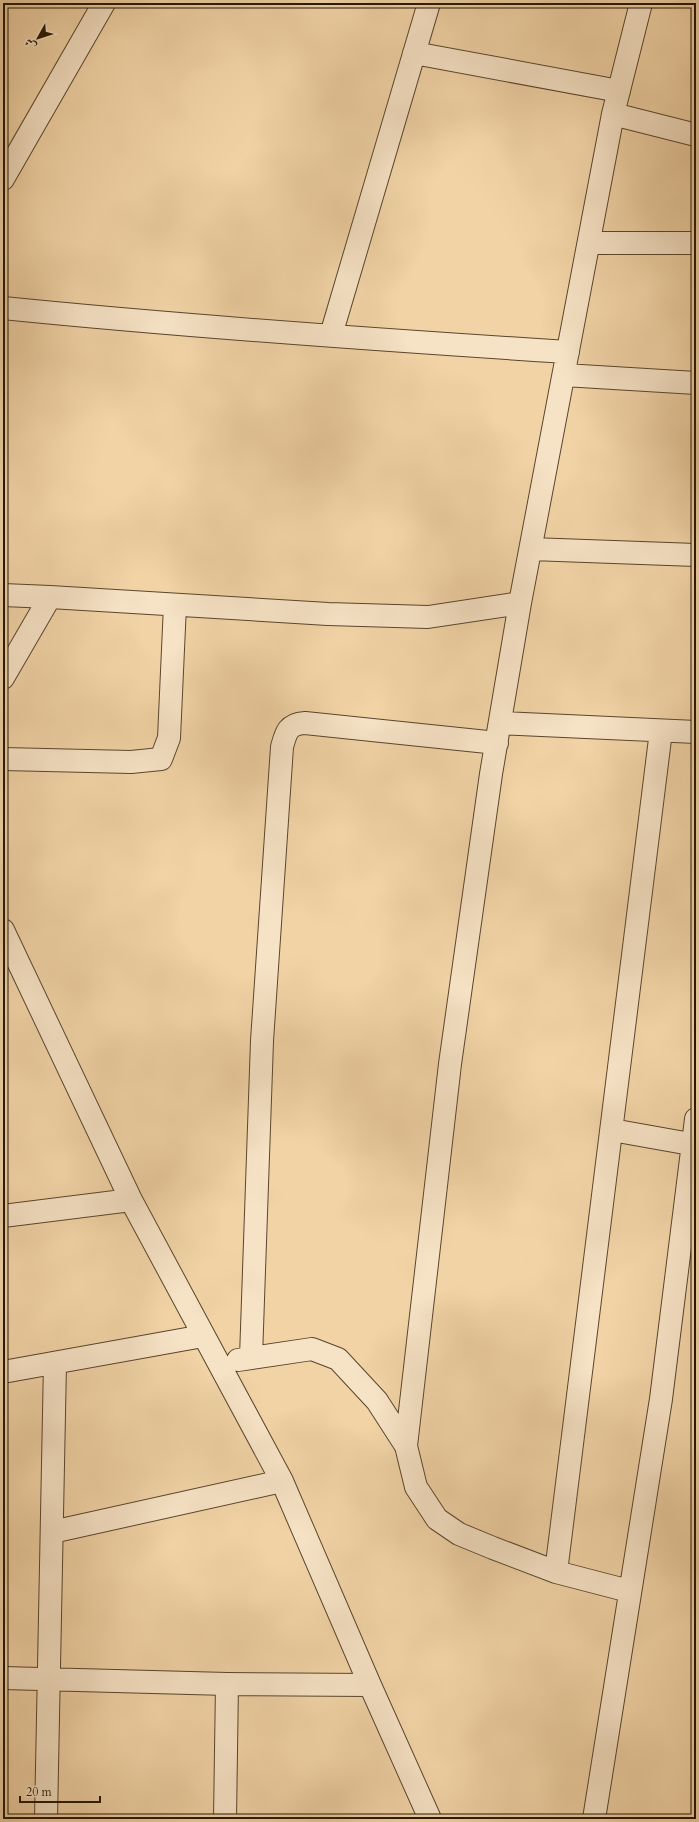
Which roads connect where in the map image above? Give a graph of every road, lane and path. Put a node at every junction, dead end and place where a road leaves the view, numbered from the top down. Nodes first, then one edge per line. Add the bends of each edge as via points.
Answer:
1 (104, 3) edge
2 (429, 3) edge
3 (641, 3) edge
4 (414, 53) junction
5 (619, 91) junction
6 (613, 114) junction
7 (696, 135) edge
8 (3, 179) edge
9 (589, 243) junction
10 (696, 243) edge
11 (3, 308) edge
12 (331, 335) junction
13 (568, 352) junction
14 (564, 375) junction
15 (696, 383) edge
16 (532, 549) junction
17 (696, 555) edge
18 (3, 596) edge
19 (50, 597) junction
20 (520, 603) junction
21 (175, 604) junction
22 (3, 678) edge
23 (661, 731) junction
24 (696, 732) edge
25 (499, 733) junction
26 (3, 760) edge
27 (3, 930) edge
28 (696, 1118) edge
29 (612, 1130) junction
30 (694, 1145) edge
31 (131, 1200) junction
32 (3, 1216) edge
33 (203, 1336) junction
34 (251, 1357) junction
35 (55, 1363) junction
36 (219, 1364) junction
37 (3, 1372) edge
38 (406, 1446) junction
39 (282, 1481) junction
40 (52, 1532) junction
41 (556, 1572) junction
42 (629, 1592) junction
43 (3, 1678) edge
44 (49, 1680) junction
45 (227, 1684) junction
46 (370, 1685) junction
47 (46, 1819) edge
48 (225, 1819) edge
49 (430, 1819) edge
50 (594, 1819) edge

1 - 8 street
2 - 4 street
3 - 5 street
4 - 5 street
4 - 12 street
5 - 6 street
6 - 7 street
6 - 9 street
9 - 10 street
9 - 13 street
11 - 12 street
12 - 13 street
13 - 14 street
14 - 15 street
14 - 16 street
16 - 17 street
16 - 20 street
18 - 19 street
19 - 21 street
19 - 22 street
20 - 21 street via 428,617 328,614
20 - 25 street
21 - 26 street via 169,738 161,759 131,762
23 - 24 street
23 - 25 street
23 - 29 street
25 - 34 street via 305,723 290,727 286,734 282,747 262,1041
25 - 38 street via 450,1064
27 - 31 street
28 - 30 street
29 - 30 street
29 - 41 street
30 - 42 street via 661,1399
31 - 32 street
31 - 33 street
33 - 35 street
33 - 36 street
34 - 36 street
34 - 38 street via 312,1349 338,1359 377,1402
35 - 37 street
35 - 40 street
36 - 39 street
38 - 41 street via 416,1487 437,1519 459,1534
39 - 40 street
39 - 46 street
40 - 44 street
41 - 42 street
42 - 50 street
43 - 44 street
44 - 45 street
44 - 47 street
45 - 46 street
45 - 48 street
46 - 49 street

